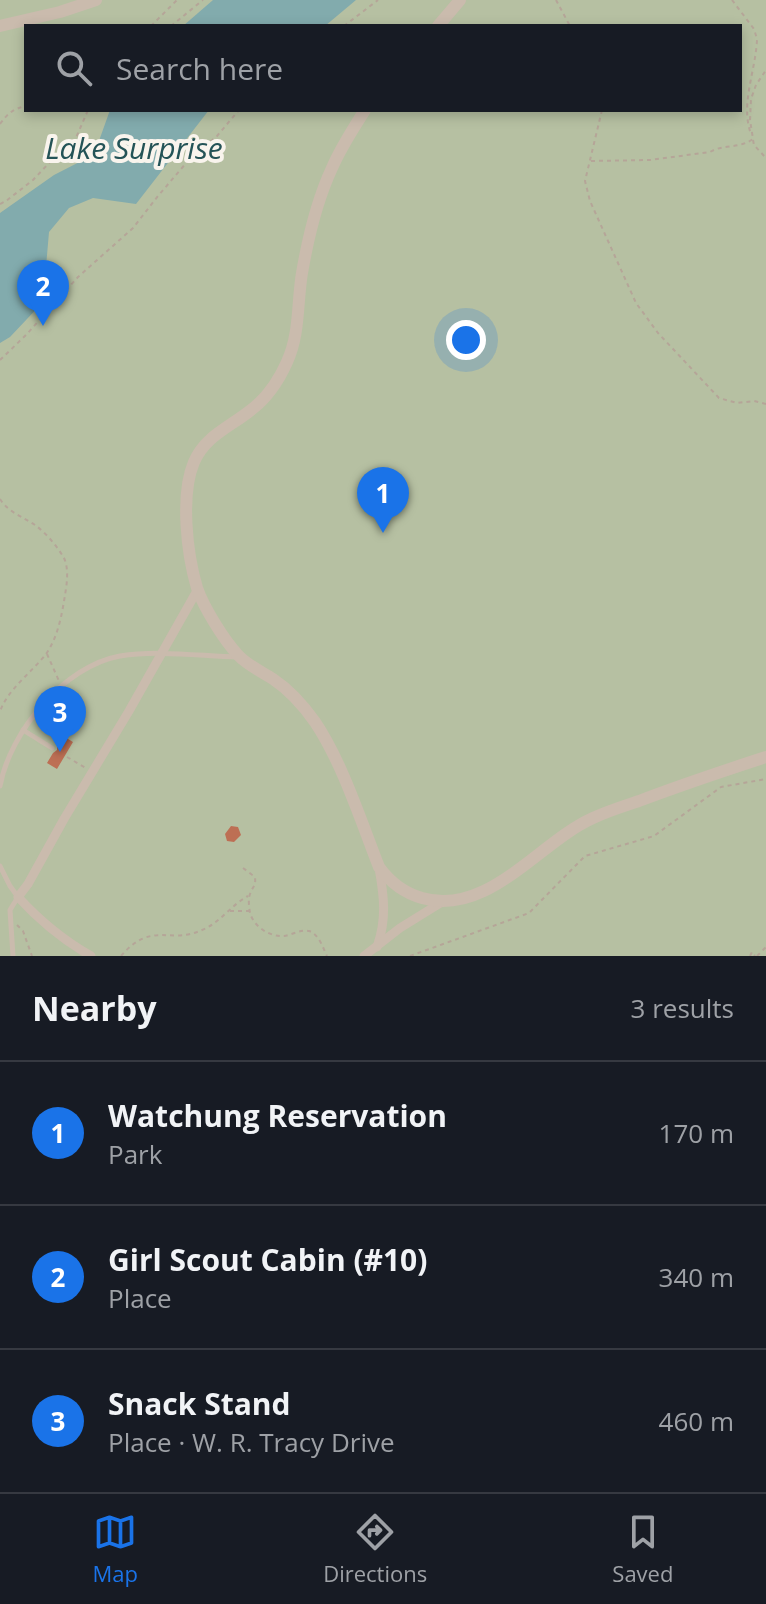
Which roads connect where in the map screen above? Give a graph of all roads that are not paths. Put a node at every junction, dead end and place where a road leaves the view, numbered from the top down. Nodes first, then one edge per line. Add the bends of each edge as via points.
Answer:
1 (96, 0) edge
2 (460, 0) edge
3 (440, 24) edge
4 (0, 26) edge
5 (364, 112) edge
6 (198, 589) junction
7 (160, 655) junction
8 (239, 657) junction
9 (23, 730) junction
10 (52, 748) dead end
11 (766, 757) edge
12 (0, 786) edge
13 (0, 866) edge
14 (379, 867) junction
15 (18, 897) junction
16 (442, 902) junction
17 (377, 947) junction
18 (13, 956) edge
19 (91, 956) edge
20 (364, 956) edge

1 - 4 street
2 - 3 street
5 - 6 street via 331,170 318,207 288,361 264,398 215,434 193,465 187,520
6 - 7 street
6 - 8 street
7 - 8 lane
7 - 9 lane via 98,662 61,687
7 - 15 street
8 - 14 street via 291,693 317,725
9 - 10 lane
9 - 12 lane
11 - 16 street via 592,818 495,885
13 - 15 lane
14 - 16 street via 406,891
14 - 17 street via 384,916
15 - 18 lane via 10,910
15 - 19 street via 44,924
16 - 17 street
17 - 20 street

